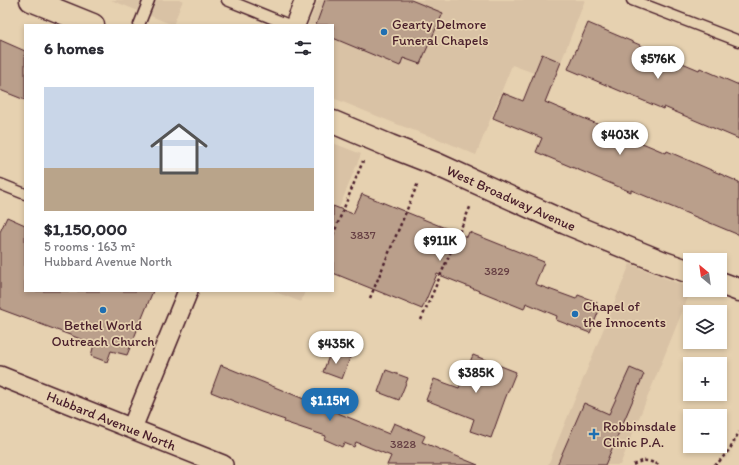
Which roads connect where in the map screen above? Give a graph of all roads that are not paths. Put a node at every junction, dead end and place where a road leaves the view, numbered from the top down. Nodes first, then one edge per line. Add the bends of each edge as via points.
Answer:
1 (31, 0) edge
2 (150, 0) edge
3 (226, 0) edge
4 (305, 0) edge
5 (632, 0) edge
6 (91, 24) edge
7 (139, 24) edge
8 (287, 24) edge
9 (295, 24) edge
10 (739, 41) edge
11 (334, 122) edge
12 (0, 184) edge
13 (24, 194) edge
14 (683, 270) edge
15 (727, 286) edge
16 (739, 290) edge
17 (188, 292) edge
18 (0, 376) edge
19 (132, 428) junction
20 (223, 465) edge

1 - 6 street
2 - 7 lane
3 - 8 lane
4 - 9 street
5 - 10 lane
11 - 14 street, West Broadway Avenue via 436,164 566,223
12 - 13 lane
15 - 16 street
17 - 19 street
18 - 19 street, Hubbard Avenue North
19 - 20 street, Hubbard Avenue North

